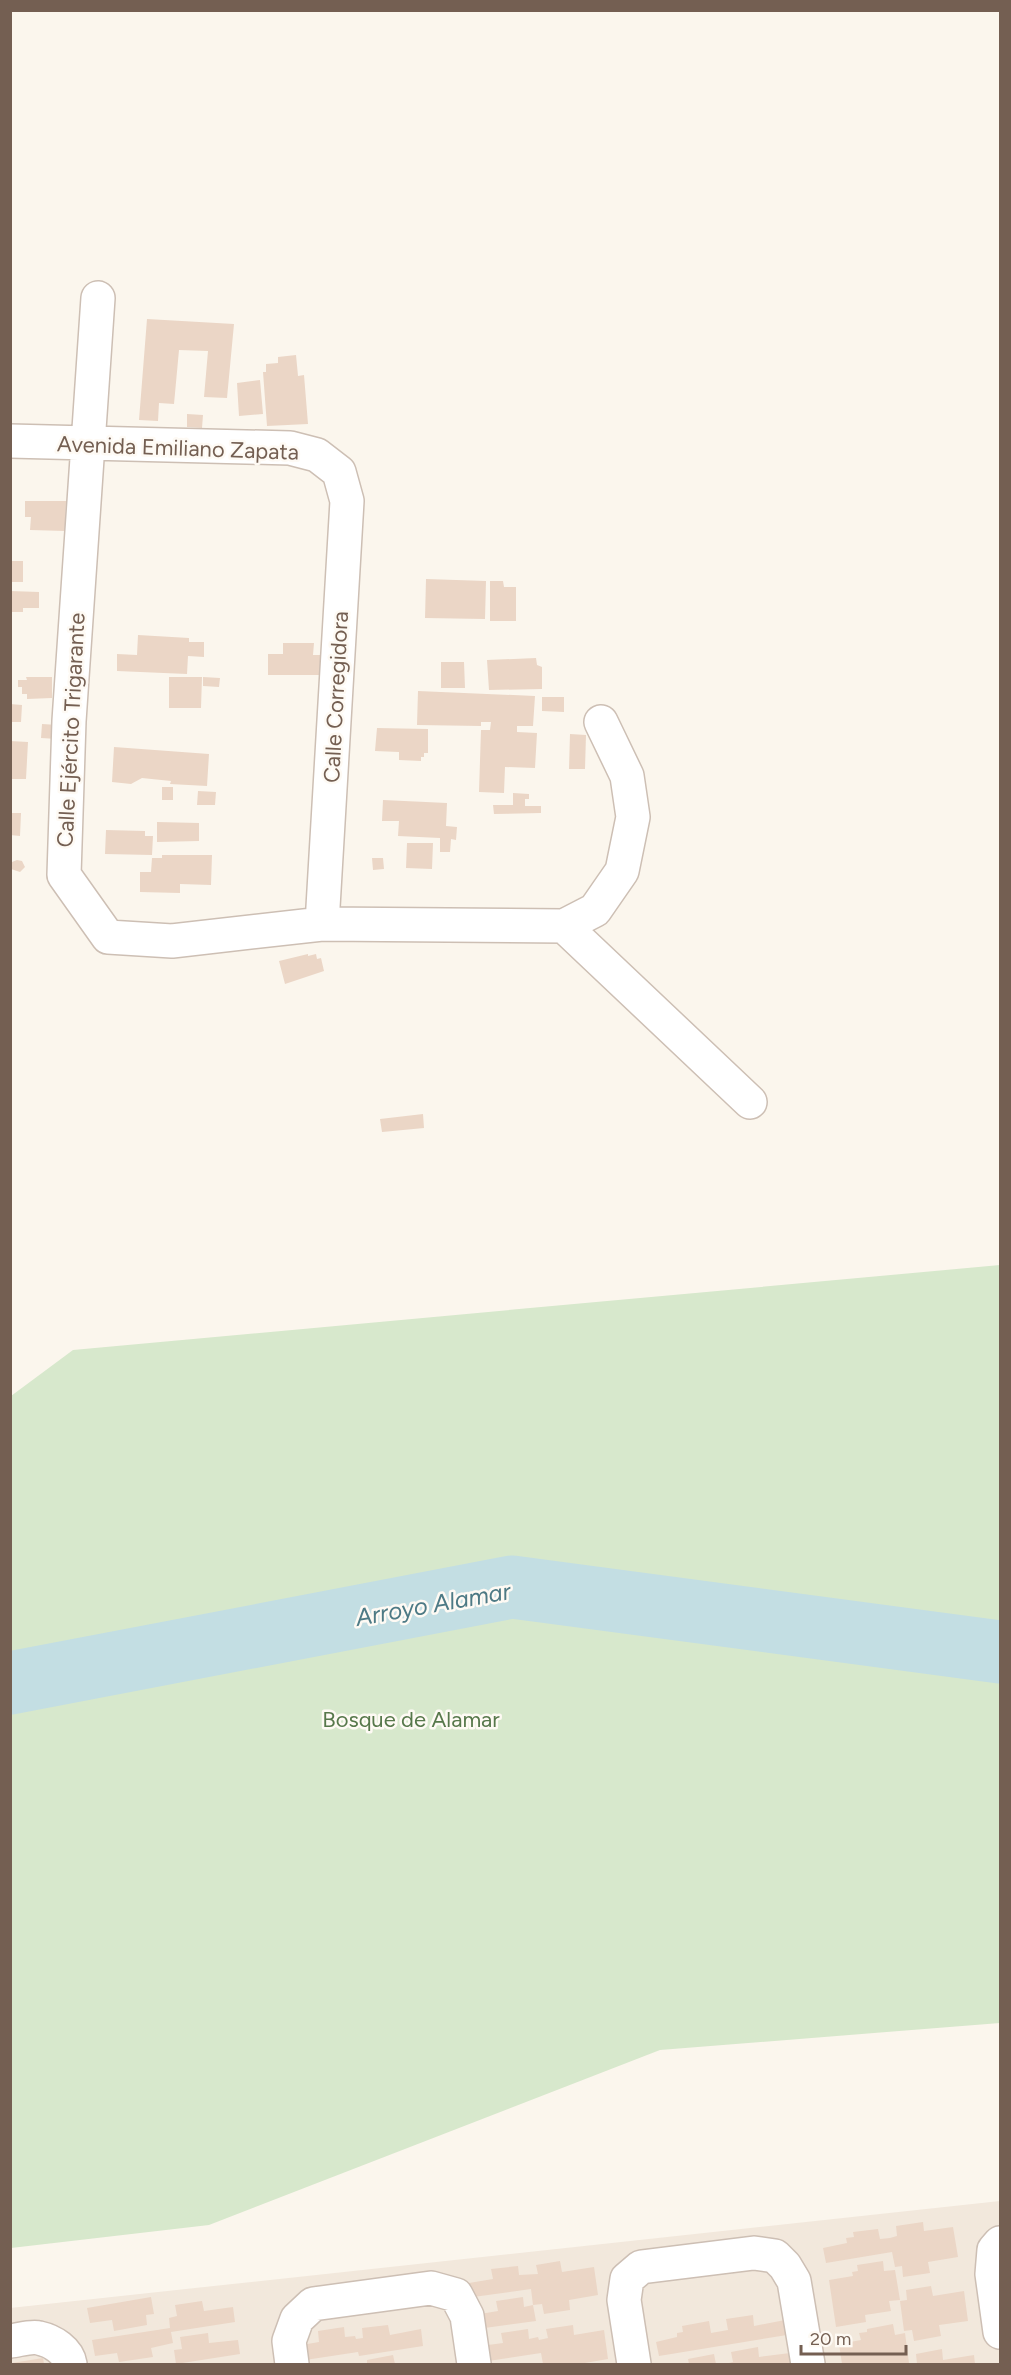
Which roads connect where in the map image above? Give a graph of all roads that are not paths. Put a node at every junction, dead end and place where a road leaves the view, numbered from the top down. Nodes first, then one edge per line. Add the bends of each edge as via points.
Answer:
1 (98, 297) dead end
2 (10, 441) edge
3 (88, 444) junction
4 (339, 472) joint
5 (601, 722) dead end
6 (322, 924) junction
7 (564, 926) junction
8 (750, 1102) dead end
9 (1000, 2243) edge
10 (1000, 2332) edge
11 (10, 2342) edge
12 (70, 2364) edge
13 (292, 2364) edge
14 (474, 2364) edge
15 (634, 2364) edge
16 (808, 2364) edge

1 - 3 street
2 - 3 street, Avenida Emiliano Zapata
3 - 4 street, Avenida Emiliano Zapata via 290,448 317,455
3 - 6 street, Calle Ejército Trigarante via 69,721 64,875 108,937 172,941
4 - 6 street, Calle Corregidora via 347,501
5 - 7 street via 627,776 633,817 622,871 595,910
6 - 7 street
7 - 8 street
9 - 10 street via 994,2250 992,2274
11 - 12 street via 39,2337 60,2347 69,2356
13 - 14 street via 289,2341 297,2319 313,2304 431,2288 456,2295 466,2316
15 - 16 street via 624,2300 627,2279 641,2267 754,2253 775,2256 794,2281

